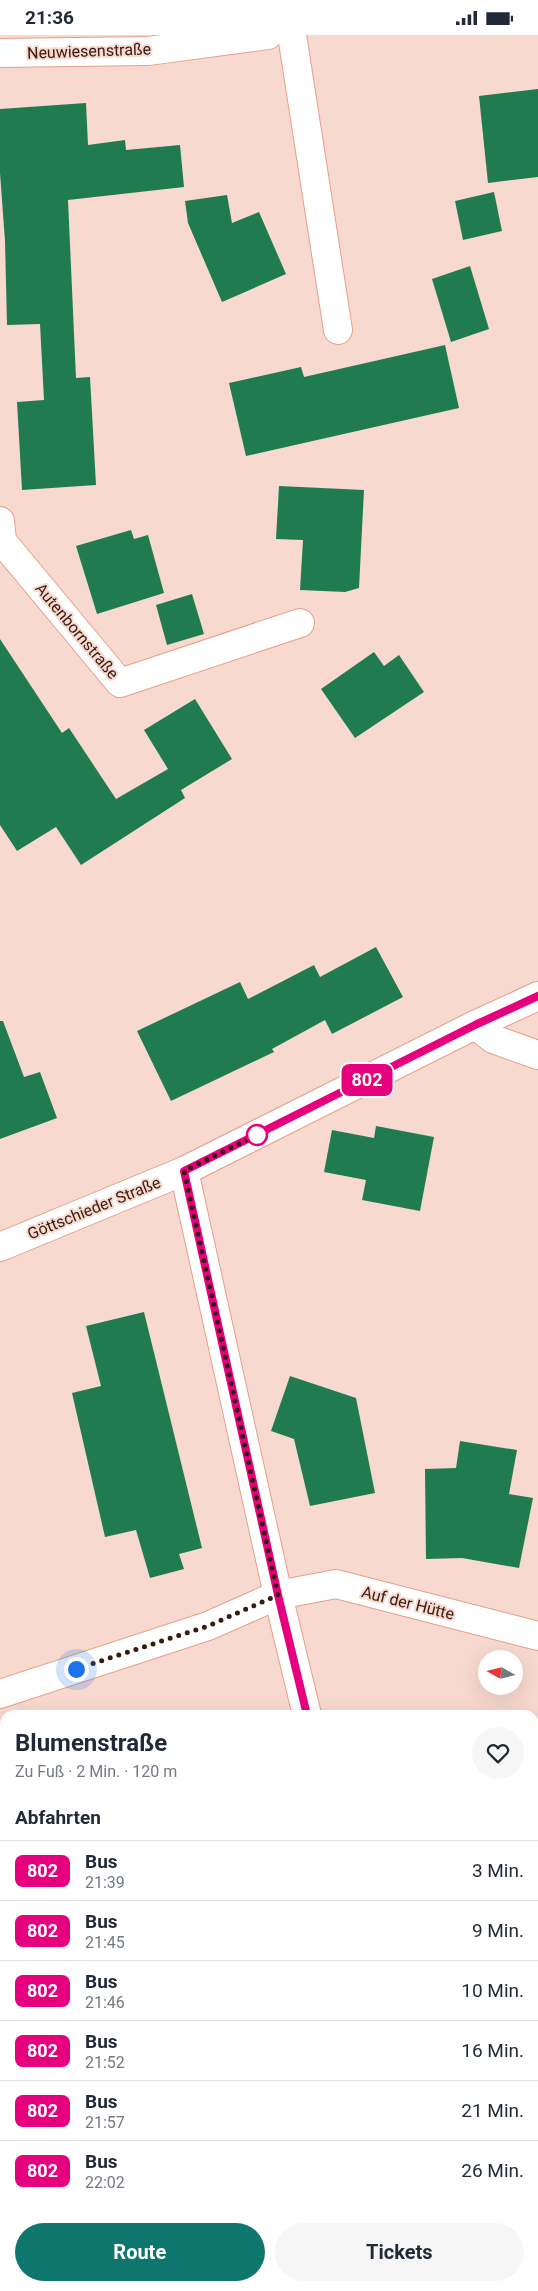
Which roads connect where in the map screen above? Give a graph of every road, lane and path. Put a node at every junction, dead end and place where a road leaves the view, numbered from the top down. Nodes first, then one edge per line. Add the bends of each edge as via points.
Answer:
1 (292, 35) edge
2 (251, 36) edge
3 (0, 53) edge
4 (338, 330) dead end
5 (0, 521) edge
6 (300, 623) dead end
7 (538, 996) edge
8 (475, 1025) junction
9 (538, 1055) edge
10 (184, 1171) junction
11 (0, 1247) edge
12 (278, 1595) junction
13 (538, 1636) edge
14 (0, 1694) edge
15 (306, 1710) edge

1 - 4 street
2 - 3 street, Neuwiesenstraße via 148,51
5 - 6 street, Autenbornstraße via 2,541 120,683
7 - 8 street, Göttschieder Straße
8 - 9 street via 493,1039
8 - 10 street, Göttschieder Straße
10 - 11 street, Göttschieder Straße
10 - 12 street
12 - 13 street, Auf der Hütte via 336,1584
12 - 14 street, Auf der Hütte via 208,1626
12 - 15 street

